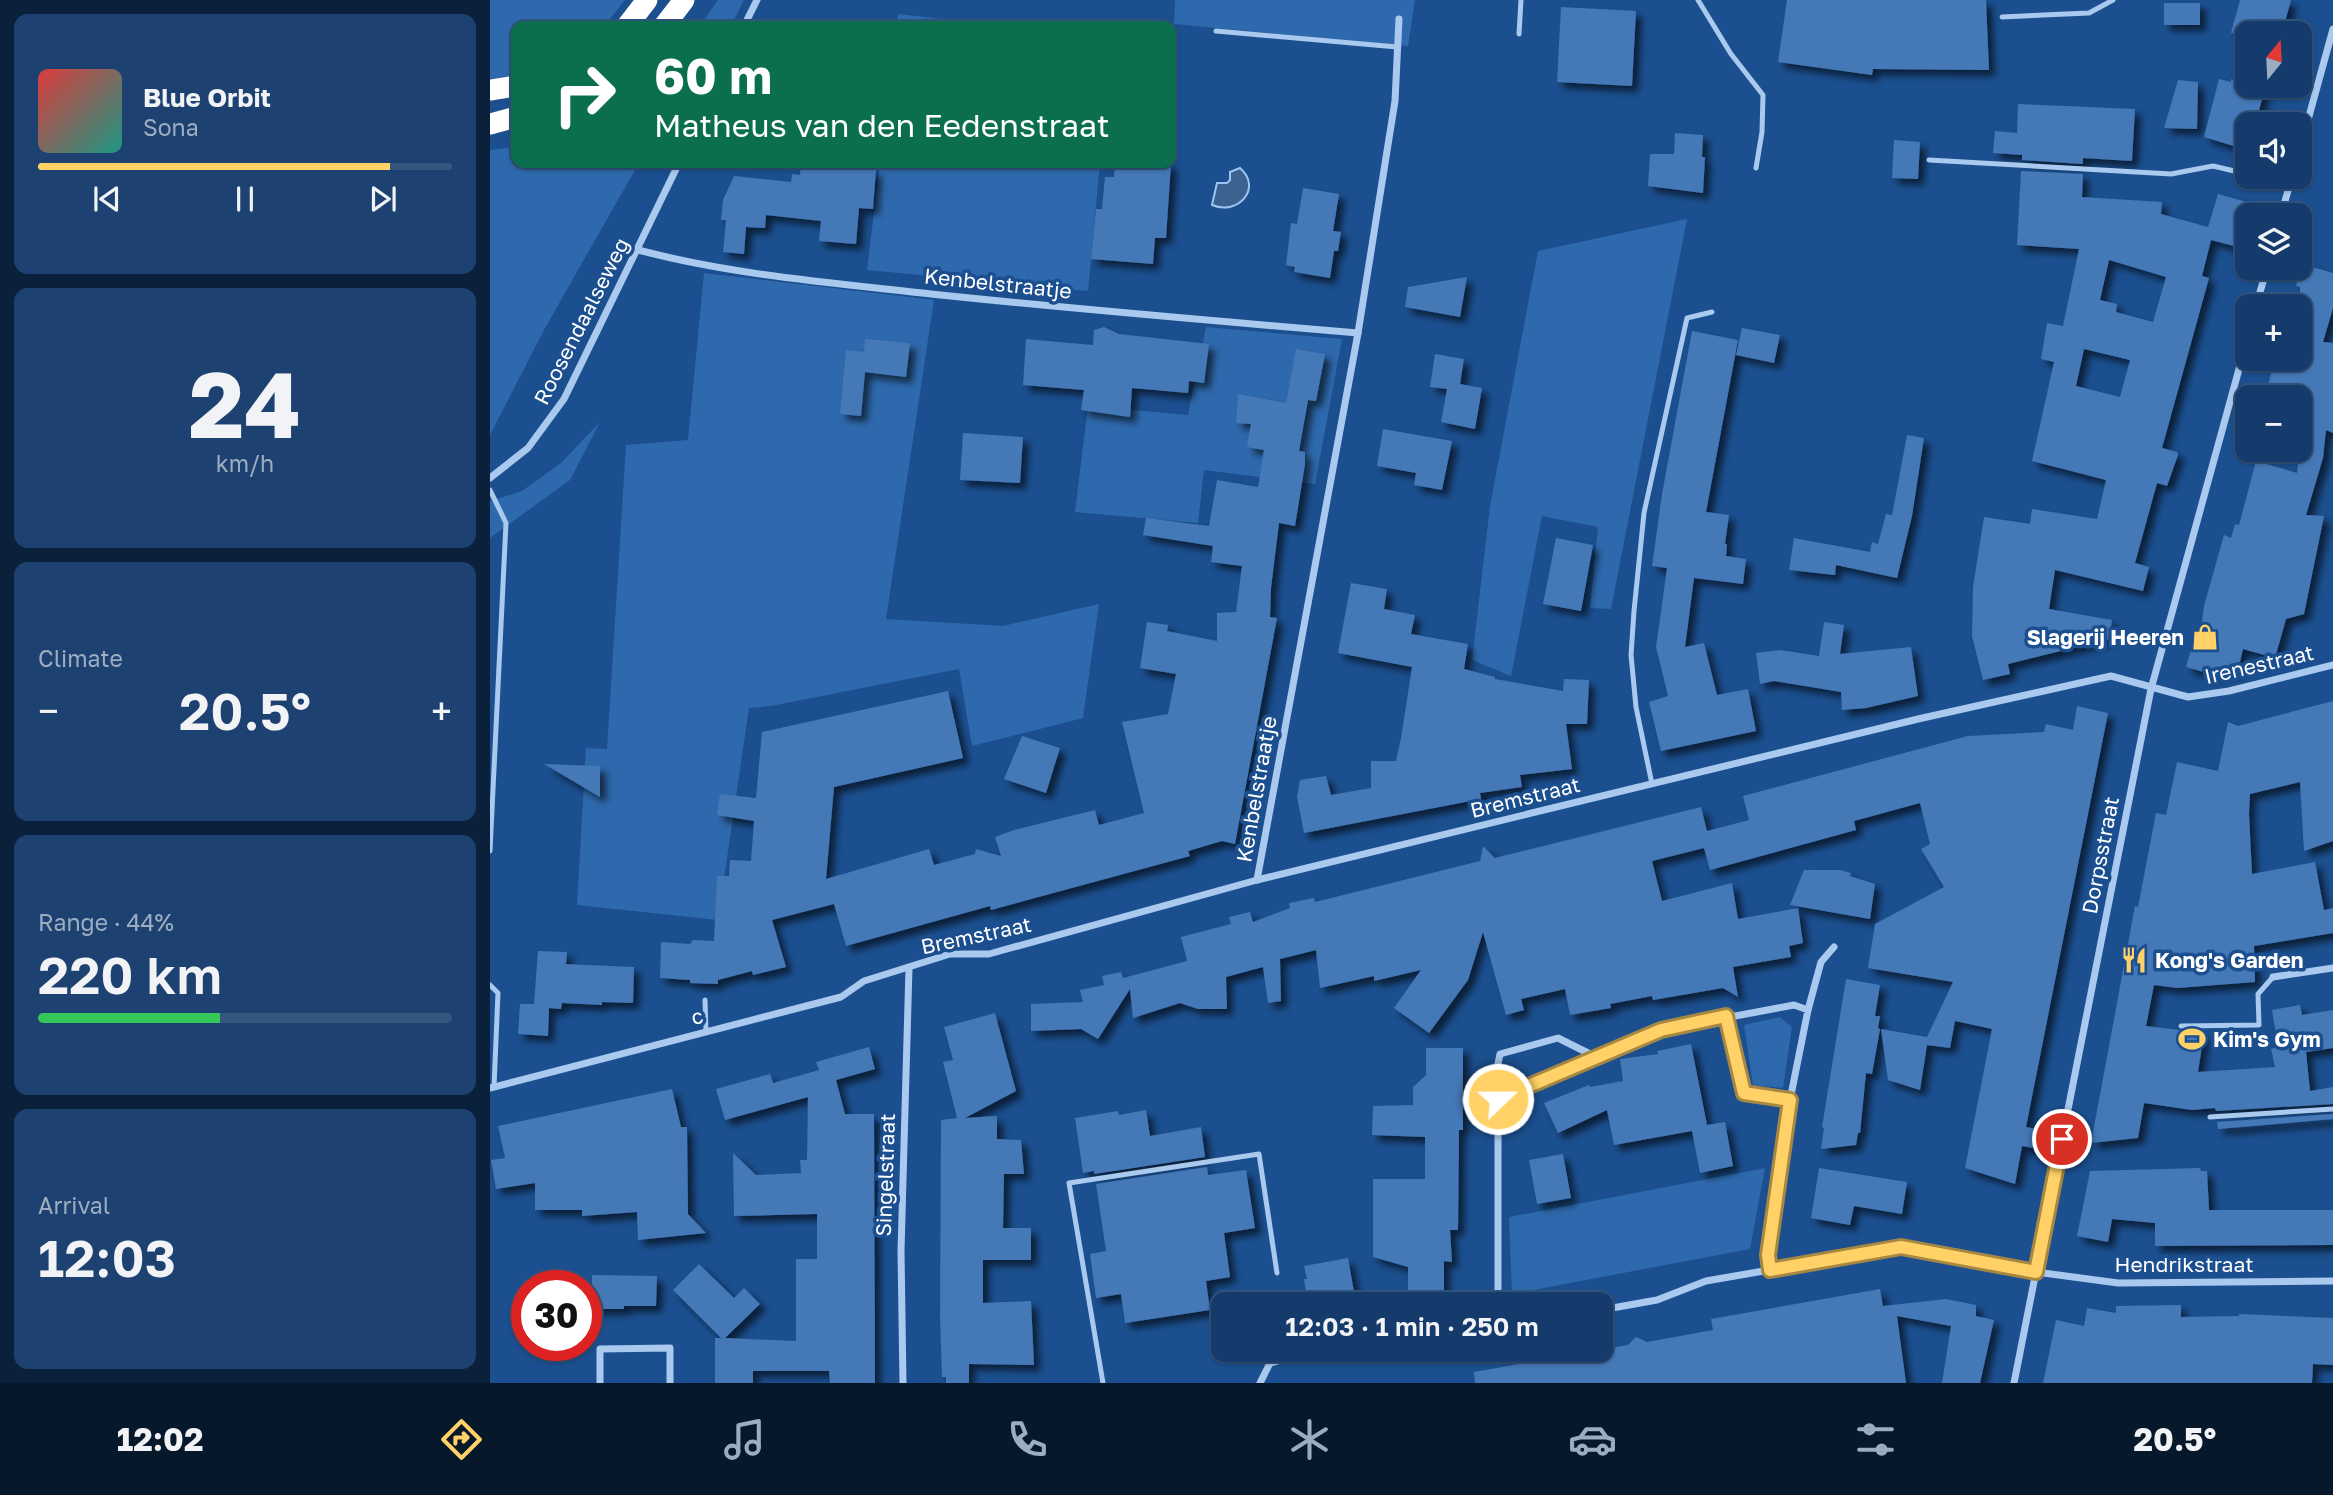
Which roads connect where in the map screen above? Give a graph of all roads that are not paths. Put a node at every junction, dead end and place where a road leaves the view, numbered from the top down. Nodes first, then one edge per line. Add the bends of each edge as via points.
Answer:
1 (647, 0) edge
2 (684, 0) edge
3 (757, 0) edge
4 (1521, 0) edge
5 (1698, 0) edge
6 (2112, 0) edge
7 (2002, 17) dead end
8 (1399, 19) dead end
9 (631, 21) edge
10 (668, 21) edge
11 (746, 21) edge
12 (2333, 29) edge
13 (1216, 31) dead end
14 (1519, 34) dead end
15 (1397, 47) junction
16 (511, 87) edge
17 (490, 90) edge
18 (2310, 112) edge
19 (511, 118) edge
20 (490, 124) edge
21 (1929, 160) dead end
22 (677, 168) edge
23 (1756, 168) dead end
24 (2235, 171) edge
25 (638, 250) junction
26 (1712, 312) dead end
27 (1358, 333) junction
28 (2238, 371) edge
29 (490, 478) edge
30 (490, 490) edge
31 (2333, 665) edge
32 (2151, 689) junction
33 (1652, 783) junction
34 (490, 851) edge
35 (1257, 880) junction
36 (1833, 947) dead end
37 (909, 968) junction
38 (2333, 968) edge
39 (2273, 977) joint
40 (490, 985) edge
41 (705, 1000) dead end
42 (1808, 1010) junction
43 (1726, 1016) junction
44 (2181, 1026) dead end
45 (706, 1031) junction
46 (1598, 1058) junction
47 (492, 1087) edge
48 (1498, 1099) junction
49 (1790, 1100) junction
50 (2333, 1109) edge
51 (2210, 1117) dead end
52 (1770, 1270) junction
53 (2036, 1272) junction
54 (1277, 1273) dead end
55 (2333, 1281) edge
56 (1498, 1292) edge
57 (1613, 1308) edge
58 (1274, 1362) edge
59 (600, 1383) edge
60 (670, 1383) edge
61 (903, 1383) edge
62 (1103, 1383) edge
63 (1260, 1383) edge
64 (2014, 1383) edge

1 - 9 highway
2 - 10 highway
3 - 11 street
4 - 14 lane
5 - 23 lane via 1763,95
6 - 7 lane via 2090,13
8 - 15 street, Kenbelstraatje
12 - 18 street
13 - 15 lane
15 - 27 street, Kenbelstraatje via 1395,101
16 - 17 highway
19 - 20 highway
21 - 24 lane via 2171,174 2213,166
22 - 25 street, Roosendaalseweg
25 - 27 street, Kenbelstraatje via 746,272 841,284
25 - 29 street, Roosendaalseweg via 564,399 528,448
26 - 33 lane via 1686,318 1644,513 1631,655
27 - 35 street, Kenbelstraatje
28 - 32 street, Dorpsstraat
30 - 34 lane via 506,523
31 - 32 street, Irenestraat via 2188,697
32 - 33 street, Bremstraat via 2111,676
32 - 53 street, Dorpsstraat
33 - 35 street, Bremstraat
35 - 37 street, Bremstraat via 989,954 950,954
36 - 42 street via 1821,962
37 - 45 street, c via 864,981 841,997
37 - 61 street, Singelstraat via 901,1251
38 - 39 street
39 - 44 lane via 2258,994 2259,1025
40 - 47 lane via 498,993
41 - 45 lane
42 - 43 street via 1794,1005
42 - 49 street
43 - 46 street via 1661,1030
43 - 49 street via 1744,1093
45 - 47 street, c
46 - 48 street
46 - 48 street via 1559,1038 1500,1054
48 - 56 street
49 - 52 street via 1768,1255
50 - 51 lane
52 - 53 street, Hendrikstraat via 1901,1247
52 - 57 street, Hendrikstraat
53 - 55 street, Hendrikstraat via 2118,1283
53 - 64 street, Dorpsstraat
54 - 62 lane via 1259,1154 1069,1184
58 - 63 street
59 - 60 street via 600,1349 670,1348

